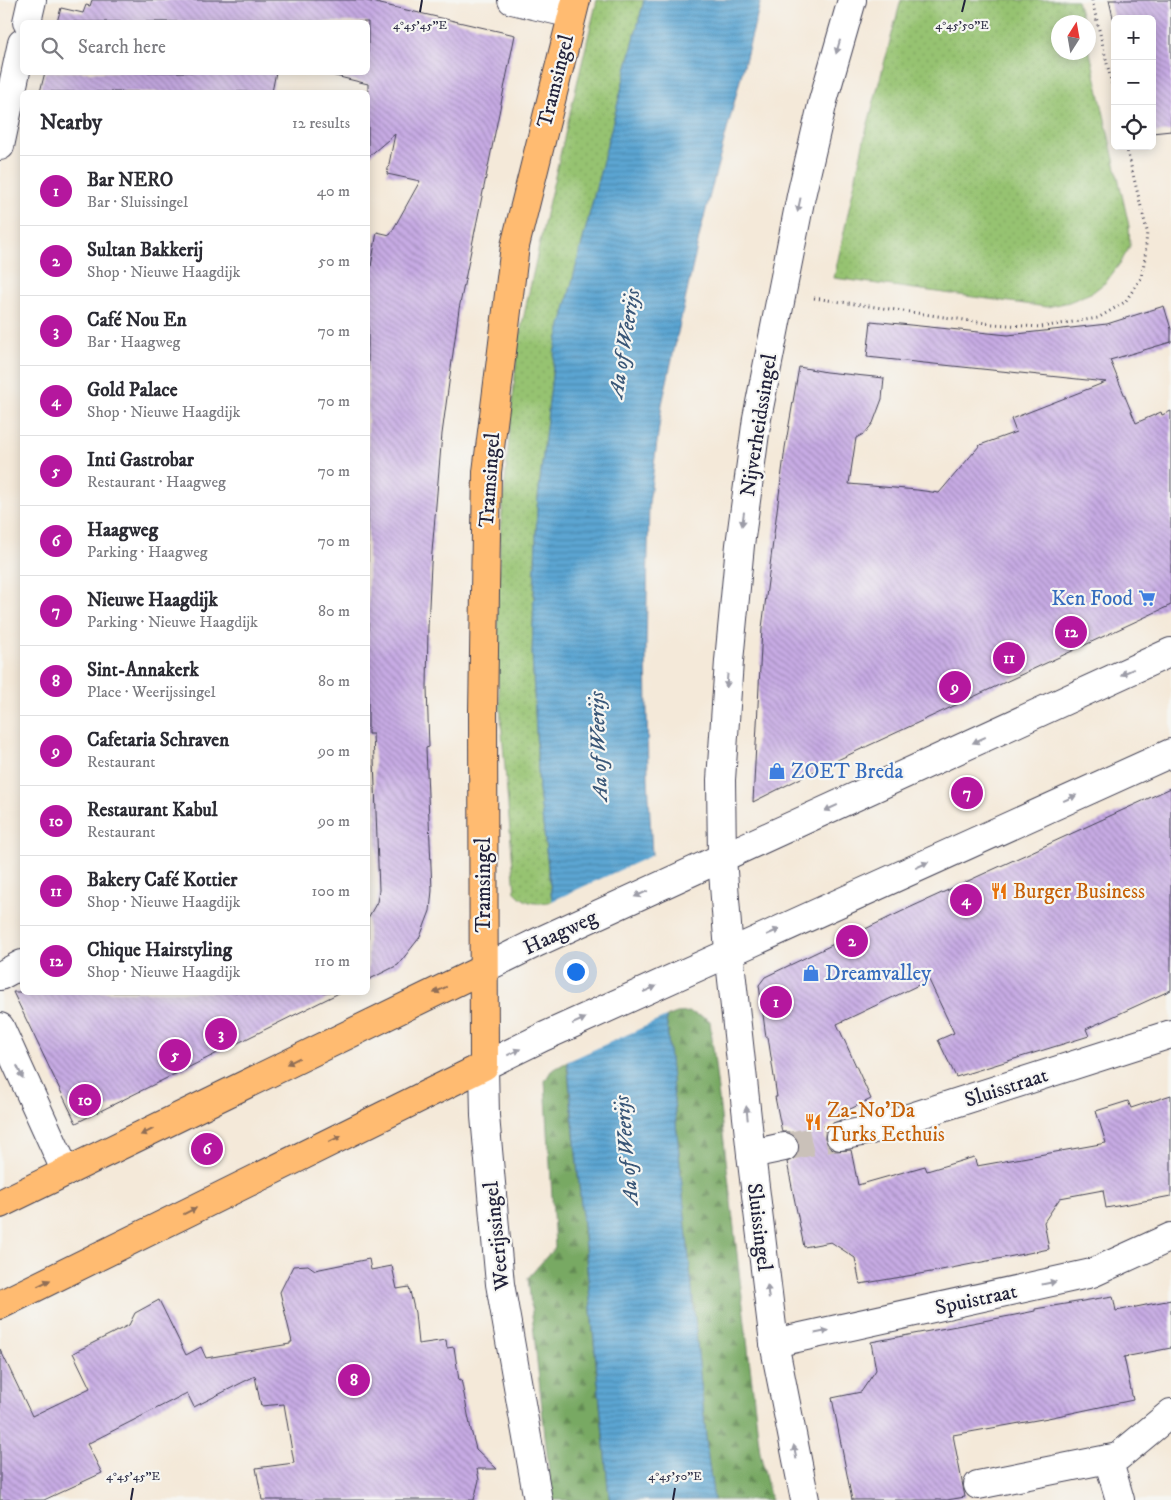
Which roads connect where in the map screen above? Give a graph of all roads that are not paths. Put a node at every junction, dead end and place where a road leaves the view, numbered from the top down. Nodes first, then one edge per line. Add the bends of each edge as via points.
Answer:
1 (32, 0) edge
2 (512, 0) edge
3 (852, 0) edge
4 (574, 7) edge
5 (27, 20) edge
6 (20, 52) edge
7 (0, 146) edge
8 (1171, 652) edge
9 (1171, 753) edge
10 (722, 858) junction
11 (729, 952) junction
12 (20, 965) edge
13 (484, 969) junction
14 (0, 976) edge
15 (0, 1027) edge
16 (1171, 1034) edge
17 (484, 1066) junction
18 (840, 1136) tunnel mouth
19 (784, 1147) tunnel mouth
20 (751, 1154) junction
21 (66, 1172) junction
22 (0, 1204) edge
23 (1171, 1237) edge
24 (0, 1305) edge
25 (774, 1343) junction
26 (1171, 1413) edge
27 (1108, 1459) junction
28 (978, 1485) dead end
29 (538, 1500) edge
30 (805, 1500) edge
31 (1120, 1500) edge

1 - 5 street
2 - 4 street
3 -> 10 street, Nijverheidssingel via 823,102 756,418 729,661 721,780
4 - 13 main road, Tramsingel via 515,246 487,472
6 - 7 street
8 -> 10 street, Haagweg
11 -> 9 street
10 - 11 street, Nijverheidssingel
10 -> 13 street, Haagweg
17 -> 11 street
20 -> 11 street, Sluissingel
12 - 14 street
13 - 17 main road, Weerijssingel
13 -> 21 main road, Haagweg
15 -> 21 street
16 - 18 street, Sluisstraat via 871,1130
24 -> 17 main road
17 - 29 street, Weerijssingel via 485,1116 500,1284
19 - 20 street
25 -> 20 street, Sluissingel
21 - 22 main road, Haagweg
25 -> 23 street, Spuistraat via 1092,1273
30 -> 25 street, Sluissingel
26 - 27 street via 1118,1457
27 - 28 street
27 - 31 street

